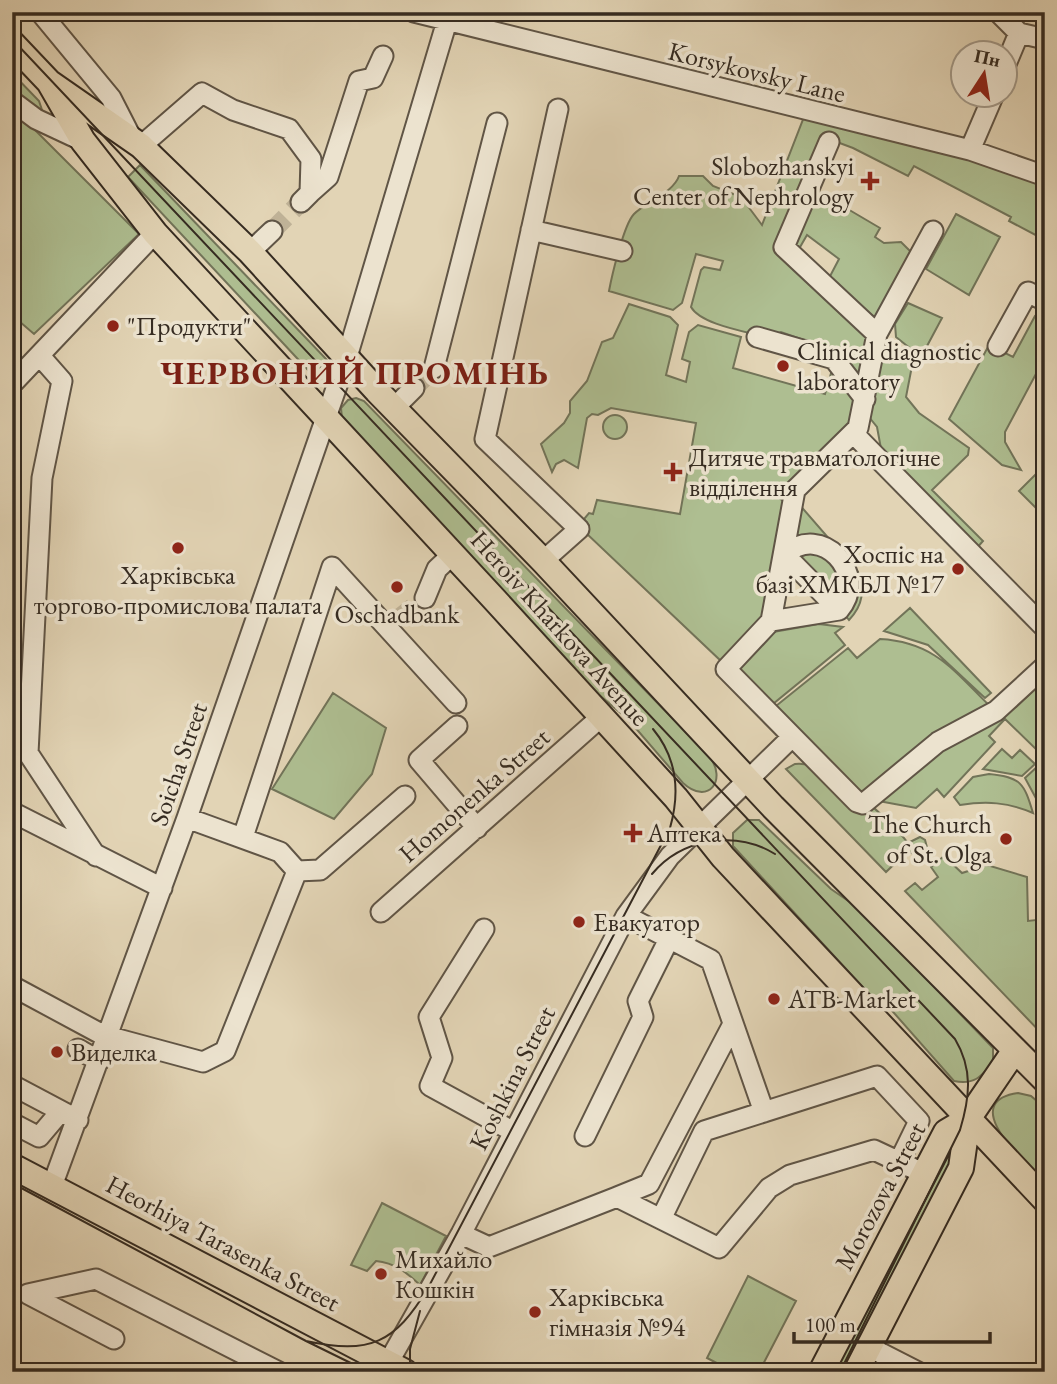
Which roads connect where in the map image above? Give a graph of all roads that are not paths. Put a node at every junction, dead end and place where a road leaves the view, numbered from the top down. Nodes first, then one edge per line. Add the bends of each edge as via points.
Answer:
1 (40, 12) edge
2 (998, 12) edge
3 (417, 13) edge
4 (447, 20) junction
5 (1019, 33) junction
6 (1017, 38) edge
7 (1045, 39) edge
8 (12, 43) edge
9 (383, 56) dead end
10 (49, 82) junction
11 (12, 101) edge
12 (988, 108) edge
13 (558, 109) dead end
14 (497, 123) dead end
15 (83, 141) junction
16 (829, 142) dead end
17 (137, 143) junction
18 (970, 150) junction
19 (1045, 176) edge
20 (531, 230) junction
21 (272, 231) tunnel mouth
22 (933, 231) dead end
23 (155, 233) junction
24 (622, 251) dead end
25 (250, 252) junction
26 (1045, 301) edge
27 (877, 334) junction
28 (757, 337) dead end
29 (998, 346) dead end
30 (40, 356) junction
31 (347, 357) junction
32 (434, 368) tunnel mouth
33 (12, 384) edge
34 (414, 388) tunnel mouth
35 (865, 399) junction
36 (394, 408) junction
37 (325, 414) junction
38 (854, 433) junction
39 (453, 554) junction
40 (785, 555) junction
41 (543, 561) junction
42 (425, 597) tunnel mouth
43 (839, 610) junction
44 (771, 621) junction
45 (1045, 628) edge
46 (1045, 666) edge
47 (456, 703) dead end
48 (601, 717) junction
49 (457, 726) dead end
50 (791, 738) junction
51 (749, 781) junction
52 (405, 796) dead end
53 (12, 812) edge
54 (187, 818) junction
55 (477, 828) junction
56 (700, 829) junction
57 (243, 837) junction
58 (96, 856) junction
59 (297, 871) junction
60 (162, 888) junction
61 (381, 912) dead end
62 (626, 916) junction
63 (484, 929) dead end
64 (669, 939) junction
65 (12, 986) edge
66 (733, 1024) junction
67 (108, 1037) junction
68 (78, 1049) dead end
69 (1015, 1050) junction
70 (99, 1062) junction
71 (1045, 1080) edge
72 (934, 1083) junction
73 (12, 1085) edge
74 (764, 1112) junction
75 (70, 1115) junction
76 (968, 1119) junction
77 (12, 1123) edge
78 (514, 1132) junction
79 (946, 1132) junction
80 (585, 1136) dead end
81 (900, 1162) junction
82 (12, 1166) edge
83 (923, 1173) junction
84 (52, 1186) junction
85 (617, 1198) junction
86 (1045, 1200) edge
87 (661, 1219) junction
88 (461, 1234) junction
89 (114, 1339) dead end
90 (869, 1347) junction
91 (397, 1367) edge
92 (279, 1372) edge
93 (821, 1372) edge
94 (856, 1372) edge
95 (918, 1372) edge

1 - 17 street via 111,98
2 - 5 street
3 - 4 street, Korsykovsky Lane
4 - 18 street, Korsykovsky Lane
4 - 31 street, Soicha Street
5 - 6 street
5 - 7 street
8 - 10 main road, Heroiv Kharkova Avenue
9 - 17 street via 373,78 359,82 328,177 305,198 311,159 289,129 233,110 202,93
10 - 15 main road, Heroiv Kharkova Avenue
10 - 17 main road, Heroiv Kharkova Avenue
11 - 15 street via 36,119
12 - 18 street
13 - 20 street
14 - 32 street
15 - 23 main road, Heroiv Kharkova Avenue
16 - 27 street via 784,247
17 - 25 main road, Heroiv Kharkova Avenue
18 - 19 street, Korsykovsky Lane
20 - 24 street
20 - 41 street via 485,439 579,529
21 - 25 street
22 - 27 street
23 - 30 street
23 - 37 main road, Heroiv Kharkova Avenue
25 - 31 main road, Heroiv Kharkova Avenue
26 - 29 street via 1028,292
27 - 35 street
28 - 35 street via 834,359
30 - 33 street
30 - 58 street via 62,381 42,478 28,753
31 - 36 main road, Heroiv Kharkova Avenue
31 - 37 street, Soicha Street
34 - 36 street
35 - 38 street
36 - 41 main road, Heroiv Kharkova Avenue
37 - 39 main road, Heroiv Kharkova Avenue
37 - 54 street, Soicha Street
38 - 40 street via 794,490
38 - 45 street
39 - 42 street via 438,569
39 - 48 main road, Heroiv Kharkova Avenue
40 - 43 street
40 - 43 street via 793,547 813,542 837,554 849,587
40 - 44 street
41 - 51 main road, Heroiv Kharkova Avenue
43 - 44 street
44 - 50 street via 726,669
46 - 50 street via 996,711 938,742 863,804
47 - 57 street via 394,625 332,567
48 - 55 street, Homonenka Street
48 - 56 main road, Heroiv Kharkova Avenue
49 - 55 street via 419,760
50 - 51 street, Koshkina Street
51 - 56 street, Koshkina Street
51 - 69 main road, Heroiv Kharkova Avenue
52 - 59 street via 320,870
53 - 58 street
54 - 57 street
54 - 60 street, Soicha Street
55 - 61 street, Homonenka Street
56 - 62 street, Koshkina Street via 660,868
56 - 72 main road, Heroiv Kharkova Avenue
57 - 59 street via 280,852
58 - 60 street
59 - 67 street via 225,1051 203,1062
60 - 67 street, Soicha Street
62 - 64 street
62 - 78 street, Koshkina Street
63 - 78 street via 429,1017 442,1058 430,1086
64 - 66 street via 711,960
64 - 80 street via 638,1001 643,1017
65 - 67 street
66 - 74 street
66 - 85 street via 649,1184
67 - 70 street, Soicha Street
68 - 70 street
69 - 71 main road, Heroiv Kharkova Avenue
69 - 76 main road
70 - 75 street, Soicha Street
72 - 76 main road, Heroiv Kharkova Avenue
72 - 79 main road via 945,1108
73 - 75 street
74 - 81 street via 877,1076 919,1121
74 - 87 street via 705,1131
75 - 77 street via 39,1137
75 - 84 street, Soicha Street
76 - 79 main road, Morozova Street
76 - 86 main road, Heroiv Kharkova Avenue
76 - 90 main road, Morozova Street via 961,1168
78 - 88 street, Koshkina Street
79 - 83 main road, Morozova Street
81 - 83 street
81 - 87 street via 874,1150 790,1175 769,1188 719,1248
82 - 84 main road, Heorhiya Tarasenka Street
83 - 93 main road, Morozova Street
84 - 91 main road, Heorhiya Tarasenka Street
85 - 87 street
85 - 88 street via 489,1247
88 - 91 street, Koshkina Street
89 - 92 street via 28,1294 96,1279
90 - 94 main road, Morozova Street
90 - 95 street

